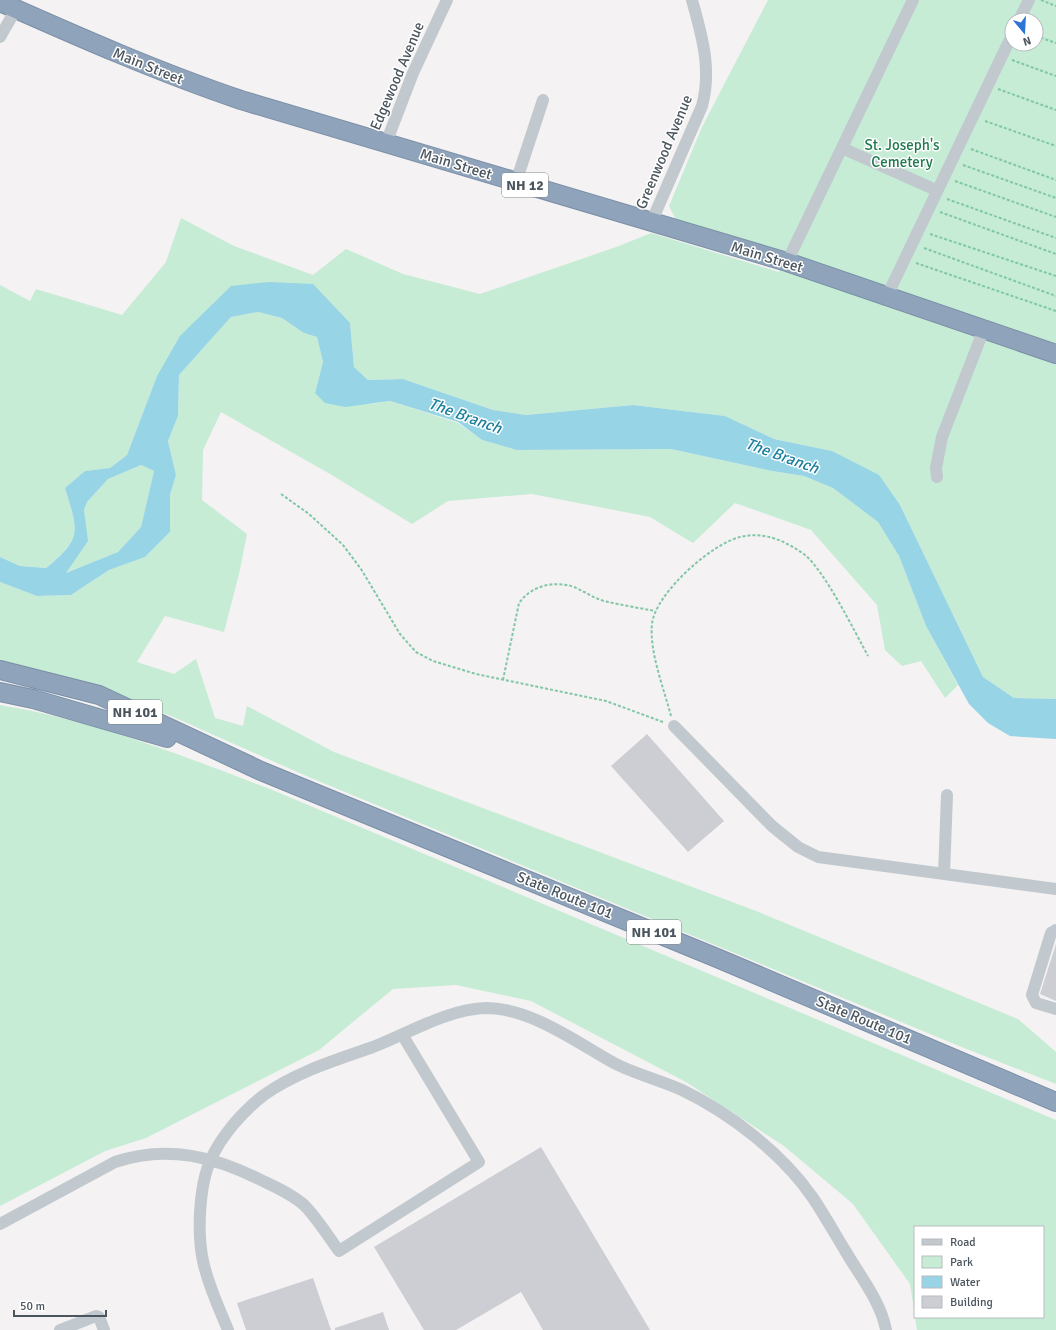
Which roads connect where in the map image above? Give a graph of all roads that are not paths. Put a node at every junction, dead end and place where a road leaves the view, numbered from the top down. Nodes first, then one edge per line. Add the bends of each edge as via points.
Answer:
1 (447, 0) edge
2 (692, 0) edge
3 (913, 0) edge
4 (1029, 0) edge
5 (8, 5) edge
6 (1023, 12) edge
7 (0, 37) edge
8 (1004, 52) edge
9 (543, 100) dead end
10 (386, 143) junction
11 (842, 148) junction
12 (516, 182) junction
13 (935, 192) junction
14 (651, 223) junction
15 (787, 262) junction
16 (887, 296) junction
17 (984, 329) junction
18 (1056, 354) edge
19 (937, 477) dead end
20 (0, 670) edge
21 (0, 692) edge
22 (674, 726) road end
23 (261, 771) junction
24 (947, 795) dead end
25 (944, 874) junction
26 (1056, 888) edge
27 (1056, 930) edge
28 (1056, 1010) edge
29 (403, 1036) junction
30 (1052, 1100) edge
31 (211, 1159) junction
32 (0, 1224) edge
33 (65, 1329) edge
34 (104, 1330) edge
35 (228, 1330) edge
36 (886, 1330) edge

1 - 10 street, Edgewood Avenue via 413,73
2 - 14 street, Greenwood Avenue via 707,57 706,90 702,106
3 - 11 street
4 - 6 street
5 - 7 street
5 - 10 highway, Main Street / NH 12 via 92,44 183,81
8 - 13 street
9 - 12 street
10 - 12 highway, Main Street / NH 12
11 - 13 street
11 - 15 street
12 - 14 highway, Main Street / NH 12
13 - 16 street
14 - 15 highway, Main Street / NH 12
15 - 16 highway, Main Street / NH 12
16 - 17 highway, Main Street / NH 12
17 - 18 highway, Main Street / NH 12
17 - 19 street via 942,437 937,457
20 - 23 highway, State Route 101 / NH 101 via 99,695
21 - 23 highway, State Route 101 / NH 101 via 148,731
22 - 25 street via 772,826 798,847 818,856 842,861
23 - 30 highway, State Route 101 / NH 101 via 717,958
24 - 25 street
25 - 26 street
27 - 28 street via 1051,933 1032,995 1036,1002
29 - 31 street via 307,1071 265,1094 246,1110
29 - 31 street via 479,1162 339,1251 304,1206 290,1194
29 - 36 street via 462,1011 486,1008 517,1012 618,1065 682,1090 742,1126 774,1153 812,1196 875,1300
31 - 32 street via 180,1154 135,1155 115,1162
31 - 35 street via 200,1214 200,1244 205,1271
33 - 34 street via 96,1316 99,1317

